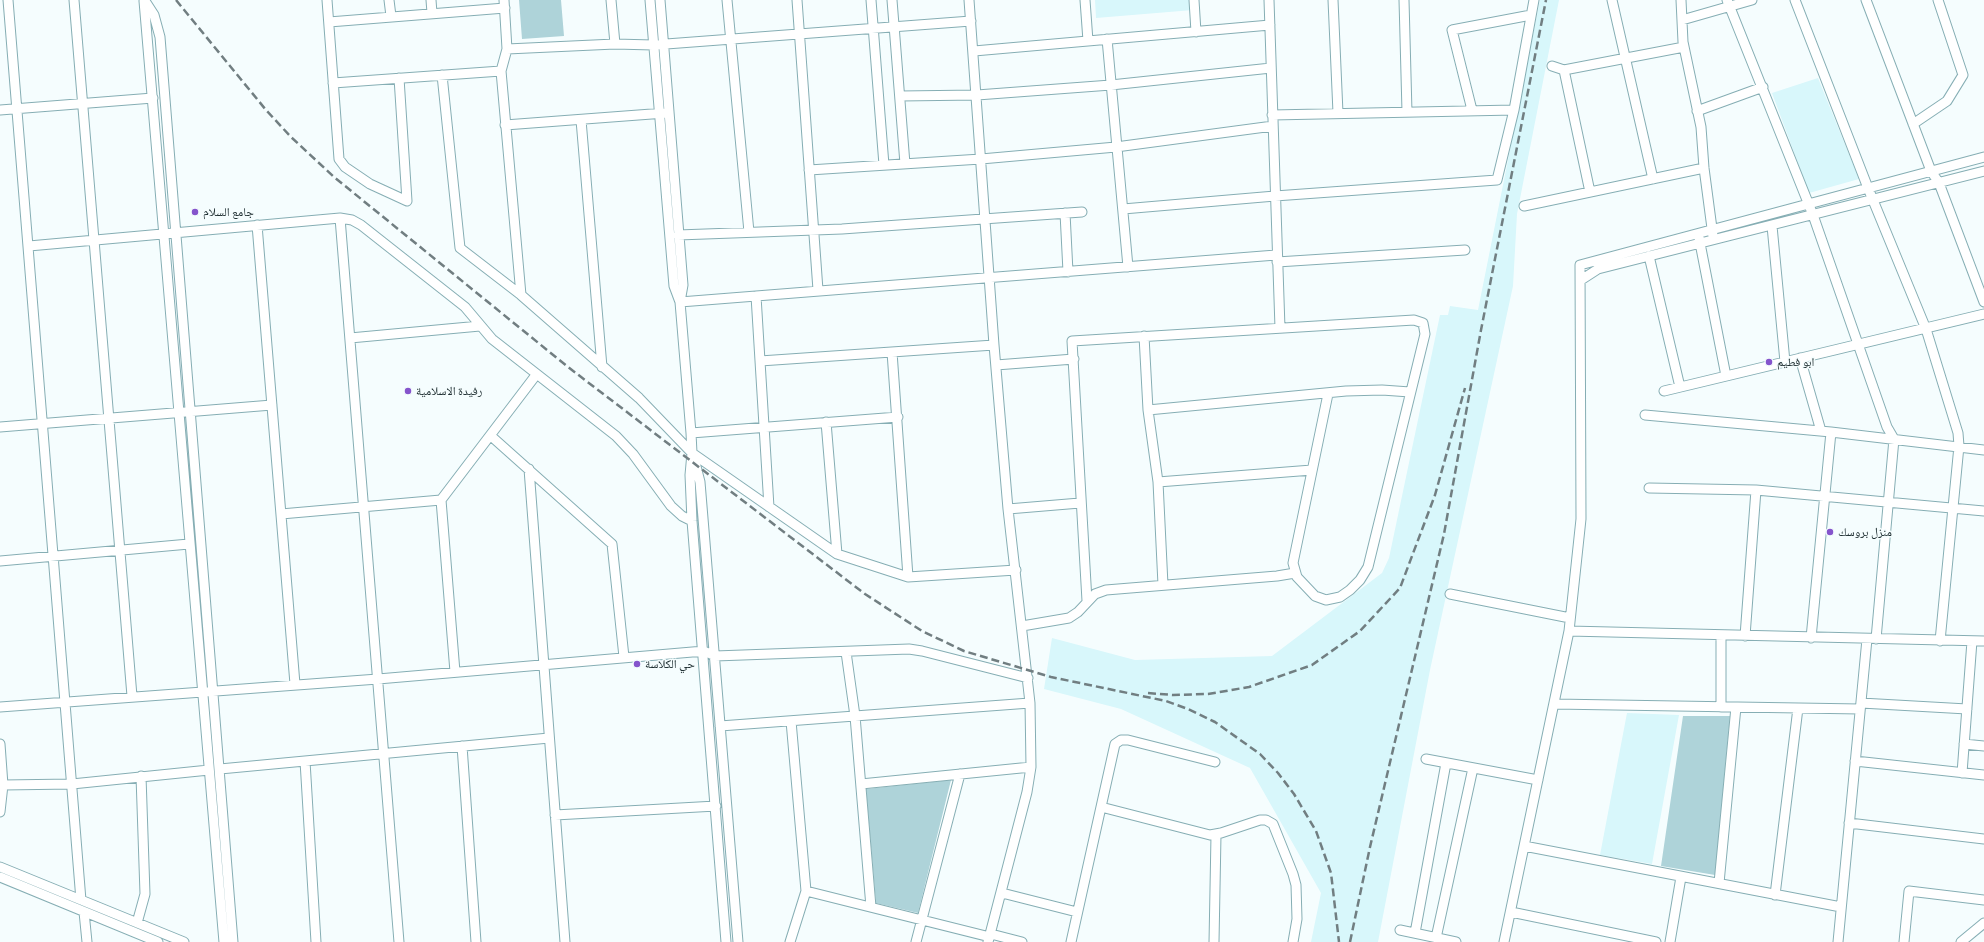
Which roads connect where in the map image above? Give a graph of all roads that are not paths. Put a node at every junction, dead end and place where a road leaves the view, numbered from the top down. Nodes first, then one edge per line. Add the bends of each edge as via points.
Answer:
1 (8, 0) edge
2 (74, 0) edge
3 (327, 0) edge
4 (390, 0) edge
5 (431, 0) edge
6 (611, 0) edge
7 (650, 0) edge
8 (660, 0) edge
9 (727, 0) edge
10 (797, 0) edge
11 (871, 0) edge
12 (892, 0) edge
13 (969, 0) edge
14 (1085, 0) edge
15 (1194, 0) edge
16 (1269, 0) edge
17 (1333, 0) edge
18 (1404, 0) edge
19 (1534, 0) edge
20 (1612, 0) edge
21 (1681, 0) edge
22 (1752, 0) edge
23 (1795, 0) edge
24 (1866, 0) edge
25 (1938, 0) edge
26 (144, 1) edge
27 (1728, 3) edge
28 (504, 4) edge
29 (432, 13) junction
30 (1532, 15) junction
31 (391, 16) junction
32 (1682, 20) junction
33 (971, 21) junction
34 (329, 22) junction
35 (1270, 25) junction
36 (894, 27) junction
37 (874, 28) junction
38 (1196, 32) junction
39 (800, 34) junction
40 (730, 39) junction
41 (1107, 39) junction
42 (1088, 41) junction
43 (615, 44) junction
44 (653, 44) junction
45 (663, 44) junction
46 (1684, 47) junction
47 (507, 50) junction
48 (974, 51) junction
49 (1625, 59) junction
50 (1552, 66) dead end
51 (1271, 68) junction
52 (1564, 70) junction
53 (502, 71) junction
54 (442, 75) junction
55 (399, 78) junction
56 (333, 83) junction
57 (1111, 85) junction
58 (1763, 87) junction
59 (976, 95) junction
60 (900, 96) junction
61 (153, 98) junction
62 (83, 103) junction
63 (18, 108) junction
64 (0, 110) edge
65 (1472, 110) junction
66 (1514, 110) junction
67 (1697, 111) junction
68 (1407, 112) junction
69 (1338, 113) junction
70 (664, 114) junction
71 (1272, 115) junction
72 (581, 120) junction
73 (1913, 124) junction
74 (505, 125) junction
75 (1273, 126) junction
76 (1116, 147) junction
77 (1984, 157) edge
78 (981, 159) junction
79 (905, 164) junction
80 (884, 165) junction
81 (1704, 168) junction
82 (809, 170) junction
83 (1931, 171) junction
84 (1984, 171) edge
85 (1653, 179) junction
86 (1939, 183) junction
87 (1868, 188) junction
88 (1590, 192) junction
89 (1275, 196) junction
90 (1873, 200) junction
91 (1808, 204) junction
92 (1524, 206) dead end
93 (1123, 209) junction
94 (1082, 212) dead end
95 (1065, 213) junction
96 (1813, 215) junction
97 (340, 218) junction
98 (986, 218) junction
99 (257, 225) junction
100 (1772, 226) junction
101 (814, 229) junction
102 (1711, 230) junction
103 (749, 232) junction
104 (176, 234) junction
105 (1698, 234) junction
106 (164, 235) junction
107 (678, 235) junction
108 (94, 240) junction
109 (1714, 240) junction
110 (1700, 244) junction
111 (29, 246) junction
112 (1465, 250) dead end
113 (1650, 256) junction
114 (1276, 258) junction
115 (1128, 267) junction
116 (1068, 272) junction
117 (990, 278) junction
118 (1581, 280) junction
119 (818, 290) junction
120 (521, 295) junction
121 (756, 296) junction
122 (680, 302) junction
123 (1984, 302) edge
124 (1984, 314) edge
125 (480, 326) junction
126 (1280, 328) junction
127 (1926, 329) junction
128 (1144, 336) junction
129 (350, 338) junction
130 (1859, 344) junction
131 (994, 345) junction
132 (892, 352) junction
133 (1800, 358) junction
134 (1074, 359) junction
135 (760, 361) junction
136 (1785, 362) junction
137 (996, 366) junction
138 (602, 367) junction
139 (536, 375) junction
140 (1726, 376) junction
141 (1680, 387) junction
142 (1664, 391) dead end
143 (1410, 392) junction
144 (1328, 394) junction
145 (272, 405) junction
146 (1148, 410) junction
147 (179, 412) junction
148 (190, 412) junction
149 (1646, 415) dead end
150 (898, 417) junction
151 (109, 418) junction
152 (826, 422) junction
153 (43, 424) junction
154 (0, 427) edge
155 (763, 427) junction
156 (1821, 431) junction
157 (691, 432) junction
158 (1831, 432) junction
159 (491, 436) junction
160 (1894, 439) junction
161 (1959, 446) junction
162 (1984, 450) edge
163 (692, 453) junction
164 (529, 469) junction
165 (1312, 470) junction
166 (1158, 482) junction
167 (1649, 488) dead end
168 (1756, 490) junction
169 (1824, 497) junction
170 (441, 500) junction
171 (1888, 502) junction
172 (1080, 503) junction
173 (364, 507) junction
174 (769, 507) junction
175 (1953, 508) junction
176 (1008, 509) junction
177 (1984, 511) edge
178 (281, 514) junction
179 (692, 521) junction
180 (189, 544) junction
181 (120, 550) junction
182 (837, 554) junction
183 (54, 556) junction
184 (0, 561) edge
185 (1016, 570) junction
186 (1294, 573) junction
187 (908, 577) junction
188 (1163, 585) junction
189 (1450, 594) dead end
190 (1087, 601) junction
191 (1570, 618) junction
192 (1022, 626) junction
193 (1569, 631) junction
194 (1722, 636) junction
195 (1745, 636) junction
196 (1811, 638) junction
197 (1871, 639) junction
198 (1940, 641) junction
199 (1972, 641) junction
200 (1984, 641) edge
201 (704, 651) junction
202 (846, 652) junction
203 (715, 656) junction
204 (624, 657) junction
205 (543, 665) junction
206 (455, 672) junction
207 (1028, 678) junction
208 (378, 679) junction
209 (295, 684) junction
210 (203, 690) junction
211 (213, 690) junction
212 (132, 696) junction
213 (65, 701) junction
214 (1030, 703) junction
215 (1554, 704) junction
216 (1860, 706) junction
217 (0, 707) edge
218 (1721, 707) junction
219 (1736, 707) junction
220 (1798, 708) junction
221 (1967, 709) junction
222 (855, 716) junction
223 (792, 721) junction
224 (720, 726) junction
225 (549, 738) junction
226 (0, 744) edge
227 (1964, 744) junction
228 (462, 746) junction
229 (1984, 746) edge
230 (384, 753) junction
231 (1426, 759) dead end
232 (1855, 760) junction
233 (305, 761) junction
234 (1214, 762) dead end
235 (1446, 763) junction
236 (1030, 767) junction
237 (1473, 768) junction
238 (220, 769) junction
239 (209, 770) junction
240 (1962, 773) junction
241 (960, 774) junction
242 (1984, 775) edge
243 (140, 776) junction
244 (1538, 780) junction
245 (72, 784) junction
246 (861, 784) junction
247 (3, 786) junction
248 (716, 806) junction
249 (1101, 806) junction
250 (0, 812) edge
251 (555, 815) junction
252 (1849, 823) junction
253 (1216, 834) junction
254 (1984, 839) edge
255 (1524, 846) junction
256 (0, 867) edge
257 (0, 877) edge
258 (1681, 877) junction
259 (1719, 883) junction
260 (806, 891) junction
261 (1002, 892) junction
262 (1774, 895) junction
263 (81, 900) junction
264 (1984, 900) edge
265 (871, 907) junction
266 (1841, 907) junction
267 (84, 912) junction
268 (1077, 912) junction
269 (1511, 912) junction
270 (922, 920) junction
271 (137, 923) junction
272 (1984, 923) edge
273 (1400, 930) dead end
274 (1415, 933) junction
275 (990, 938) edge
276 (1436, 938) junction
277 (153, 941) edge
278 (87, 942) edge
279 (184, 942) edge
280 (224, 942) edge
281 (233, 942) edge
282 (316, 942) edge
283 (399, 942) edge
284 (476, 942) edge
285 (565, 942) edge
286 (726, 942) edge
287 (738, 942) edge
288 (790, 942) edge
289 (916, 942) edge
290 (1022, 942) edge
291 (1071, 942) edge
292 (1214, 942) edge
293 (1293, 942) edge
294 (1456, 942) edge
295 (1504, 942) edge
296 (1656, 942) edge
297 (1670, 942) edge
298 (1838, 942) edge
299 (1904, 942) edge
300 (1961, 942) edge

1 - 63 street
2 - 62 street
3 - 34 street
4 - 31 street
5 - 29 street
6 - 43 street
7 - 44 street
8 - 45 street
9 - 40 street
10 - 39 street
11 - 37 street
12 - 36 street
13 - 33 street
14 - 42 street
15 - 38 street
16 - 35 street
17 - 69 street
18 - 68 street
19 - 30 street
20 - 49 street
21 - 32 street
22 - 27 street
23 - 87 street
24 - 73 street
25 - 73 street via 1963,75 1947,101
26 - 61 street
26 - 104 street via 154,15 160,37
27 - 32 street
27 - 58 street
28 - 29 street
28 - 47 street
29 - 31 street
30 - 65 street via 1452,30
30 - 66 street
31 - 34 street
32 - 46 street
33 - 36 street
33 - 48 street
34 - 56 street
35 - 38 street
35 - 51 street
36 - 37 street
36 - 60 street
37 - 39 street
37 - 80 street
38 - 41 street
39 - 40 street
39 - 82 street
40 - 45 street
40 - 103 street
41 - 42 street
41 - 57 street
42 - 48 street
43 - 44 street
43 - 47 street
44 - 45 street
44 - 70 street
45 - 70 street
46 - 49 street
46 - 67 street
47 - 53 street
48 - 59 street
49 - 52 street
49 - 85 street
50 - 52 street
51 - 57 street
51 - 71 street
52 - 88 street
53 - 54 street
53 - 74 street
54 - 55 street
54 - 120 street via 460,248
55 - 56 street
55 - 56 street via 407,201 370,184 345,167 339,159
57 - 59 street
57 - 76 street
58 - 67 street
58 - 91 street
59 - 60 street
59 - 78 street
60 - 79 street
61 - 62 street
61 - 106 street
62 - 63 street
62 - 108 street
63 - 64 street
63 - 111 street
65 - 66 street
65 - 68 street
66 - 89 street via 1497,180
67 - 81 street via 1701,127
68 - 69 street
69 - 71 street
70 - 72 street
70 - 107 street
70 - 122 street via 674,286
71 - 75 street
72 - 74 street
72 - 138 street
73 - 83 street
74 - 120 street
75 - 76 street
75 - 89 street
76 - 78 street
76 - 93 street
77 - 83 street
78 - 79 street
78 - 98 street
79 - 80 street
80 - 82 street
81 - 85 street
81 - 102 street
82 - 101 street
83 - 86 street
83 - 87 street
84 - 86 street
85 - 88 street
86 - 90 street
86 - 123 street
87 - 90 street
87 - 91 street
88 - 92 street
89 - 93 street
89 - 114 street
90 - 96 street
90 - 127 street
91 - 96 street
91 - 102 street
93 - 115 street
94 - 95 street
95 - 98 street
95 - 116 street
96 - 100 street
96 - 130 street
97 - 99 street
97 - 125 street via 361,225 465,307
97 - 129 street
98 - 101 street
98 - 117 street
99 - 104 street
99 - 145 street
100 - 109 street
100 - 136 street
101 - 103 street
101 - 119 street
102 - 105 street
102 - 109 street
103 - 107 street
104 - 106 street
104 - 148 street
105 - 110 street
105 - 118 street via 1580,265
106 - 108 street
106 - 147 street
107 - 122 street via 684,285
108 - 111 street
108 - 151 street
109 - 110 street
110 - 113 street
110 - 140 street
111 - 153 street
112 - 114 street
113 - 118 street via 1598,269
113 - 141 street
114 - 115 street
114 - 126 street
115 - 116 street
116 - 117 street
117 - 119 street
117 - 131 street
118 - 191 street via 1580,519
119 - 121 street
120 - 138 street
121 - 122 street
121 - 135 street
122 - 157 street
124 - 127 street
125 - 129 street
125 - 139 street
126 - 128 street
126 - 143 street via 1420,321 1425,326 1425,334
127 - 130 street
127 - 161 street via 1958,433
128 - 134 street via 1072,341
128 - 146 street
129 - 173 street
130 - 133 street
130 - 160 street via 1887,427
131 - 132 street
131 - 137 street
132 - 135 street
132 - 150 street
133 - 136 street
133 - 156 street
134 - 137 street
134 - 172 street
135 - 155 street
136 - 140 street
137 - 176 street
138 - 163 street via 652,410
139 - 159 street
139 - 179 street via 622,442 671,506
140 - 141 street
141 - 142 street
143 - 144 street via 1364,390
143 - 186 street via 1365,573 1345,594 1326,600 1315,596
144 - 146 street
144 - 165 street
145 - 148 street
145 - 178 street
146 - 166 street
147 - 148 street
147 - 151 street
147 - 180 street
148 - 211 street
149 - 156 street
150 - 152 street
150 - 187 street
151 - 153 street
151 - 181 street
152 - 155 street
152 - 182 street
153 - 154 street
153 - 183 street
155 - 157 street
155 - 174 street
156 - 158 street
157 - 163 street
158 - 160 street
158 - 169 street
159 - 164 street
159 - 170 street
160 - 161 street
160 - 171 street
161 - 162 street
161 - 175 street
163 - 174 street
163 - 179 street
163 - 203 street via 700,482
164 - 204 street via 612,544
164 - 205 street
165 - 166 street
165 - 186 street via 1293,563
166 - 188 street
167 - 168 street
168 - 169 street
168 - 195 street
169 - 171 street
169 - 196 street
170 - 173 street
170 - 206 street
171 - 175 street
171 - 197 street
172 - 176 street
172 - 190 street
173 - 178 street
173 - 208 street
174 - 182 street
175 - 177 street
175 - 198 street
176 - 185 street
178 - 209 street
179 - 201 street
180 - 181 street
180 - 210 street
181 - 183 street
181 - 212 street
182 - 187 street
183 - 184 street
183 - 213 street
185 - 187 street
185 - 192 street
186 - 188 street
188 - 190 street via 1106,590 1095,594
189 - 191 street
190 - 192 street via 1069,618
191 - 193 street
192 - 207 street
193 - 194 street
193 - 215 street
194 - 195 street
194 - 218 street
195 - 196 street
196 - 197 street
197 - 198 street
197 - 216 street
198 - 199 street
199 - 200 street
199 - 221 street
201 - 203 street
201 - 204 street
201 - 248 street
202 - 203 street
202 - 207 street via 916,650
202 - 222 street
203 - 224 street
204 - 205 street
205 - 206 street
205 - 225 street
206 - 208 street
207 - 214 street
208 - 209 street
208 - 230 street
209 - 211 street
210 - 211 street
210 - 212 street
210 - 239 street
211 - 238 street
212 - 213 street
213 - 217 street
213 - 245 street
214 - 222 street
214 - 236 street
215 - 218 street
215 - 244 street
216 - 220 street
216 - 221 street
216 - 232 street
218 - 219 street
219 - 220 street
219 - 259 street
220 - 262 street
221 - 227 street
222 - 223 street
222 - 246 street
223 - 224 street
223 - 260 street
224 - 287 street
225 - 228 street
225 - 251 street
226 - 247 street
227 - 229 street
227 - 240 street
228 - 230 street
228 - 284 street
230 - 233 street
230 - 283 street
231 - 235 street
232 - 240 street
232 - 252 street
233 - 238 street
233 - 282 street
234 - 249 street via 1121,740 1115,744
235 - 237 street
235 - 274 street
236 - 241 street
236 - 261 street via 1027,792
237 - 244 street
237 - 276 street
238 - 281 street
239 - 243 street
239 - 280 street
240 - 242 street
241 - 246 street
241 - 270 street
243 - 245 street
243 - 271 street via 145,894
244 - 255 street
245 - 247 street
245 - 263 street
246 - 265 street
247 - 250 street
248 - 251 street
248 - 286 street
249 - 253 street via 1199,833
249 - 268 street
251 - 285 street
252 - 254 street
252 - 266 street
253 - 292 street
253 - 293 street via 1260,820 1270,822 1275,827 1296,885 1298,918
255 - 258 street
255 - 269 street
256 - 263 street
257 - 267 street
258 - 259 street
258 - 297 street
259 - 262 street
260 - 265 street
260 - 288 street
261 - 268 street
261 - 275 street
262 - 266 street
263 - 271 street
264 - 299 street via 1910,891
265 - 270 street
266 - 298 street
267 - 277 street
267 - 278 street
268 - 291 street
269 - 295 street
269 - 296 street
270 - 275 street
270 - 289 street
271 - 279 street
272 - 300 street
273 - 274 street
274 - 276 street
275 - 290 street
276 - 294 street

